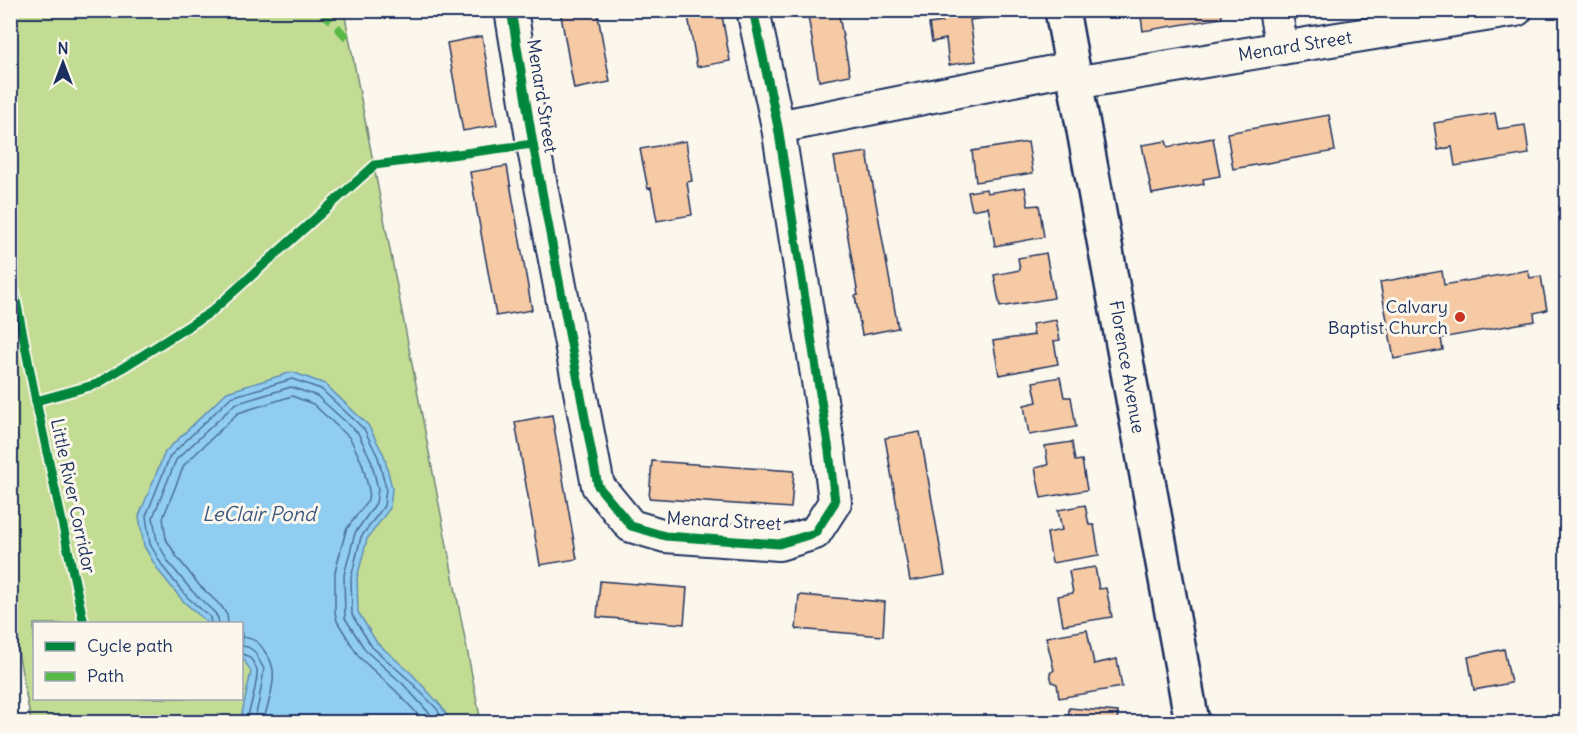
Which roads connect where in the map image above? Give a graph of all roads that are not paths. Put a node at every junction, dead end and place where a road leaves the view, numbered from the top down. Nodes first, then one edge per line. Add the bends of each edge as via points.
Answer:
1 (511, 10) edge
2 (753, 10) edge
3 (1062, 10) edge
4 (1275, 10) edge
5 (1516, 10) edge
6 (1282, 48) junction
7 (1074, 76) junction
8 (778, 127) junction
9 (1192, 723) edge

1 - 8 street, Menard Street via 597,486 631,526 665,536 780,544 815,533 835,502
2 - 8 street, Menard Street
3 - 7 street, Florence Avenue
4 - 6 street
5 - 6 street, Menard Street
6 - 7 street, Menard Street
7 - 8 street, Menard Street
7 - 9 street, Florence Avenue

